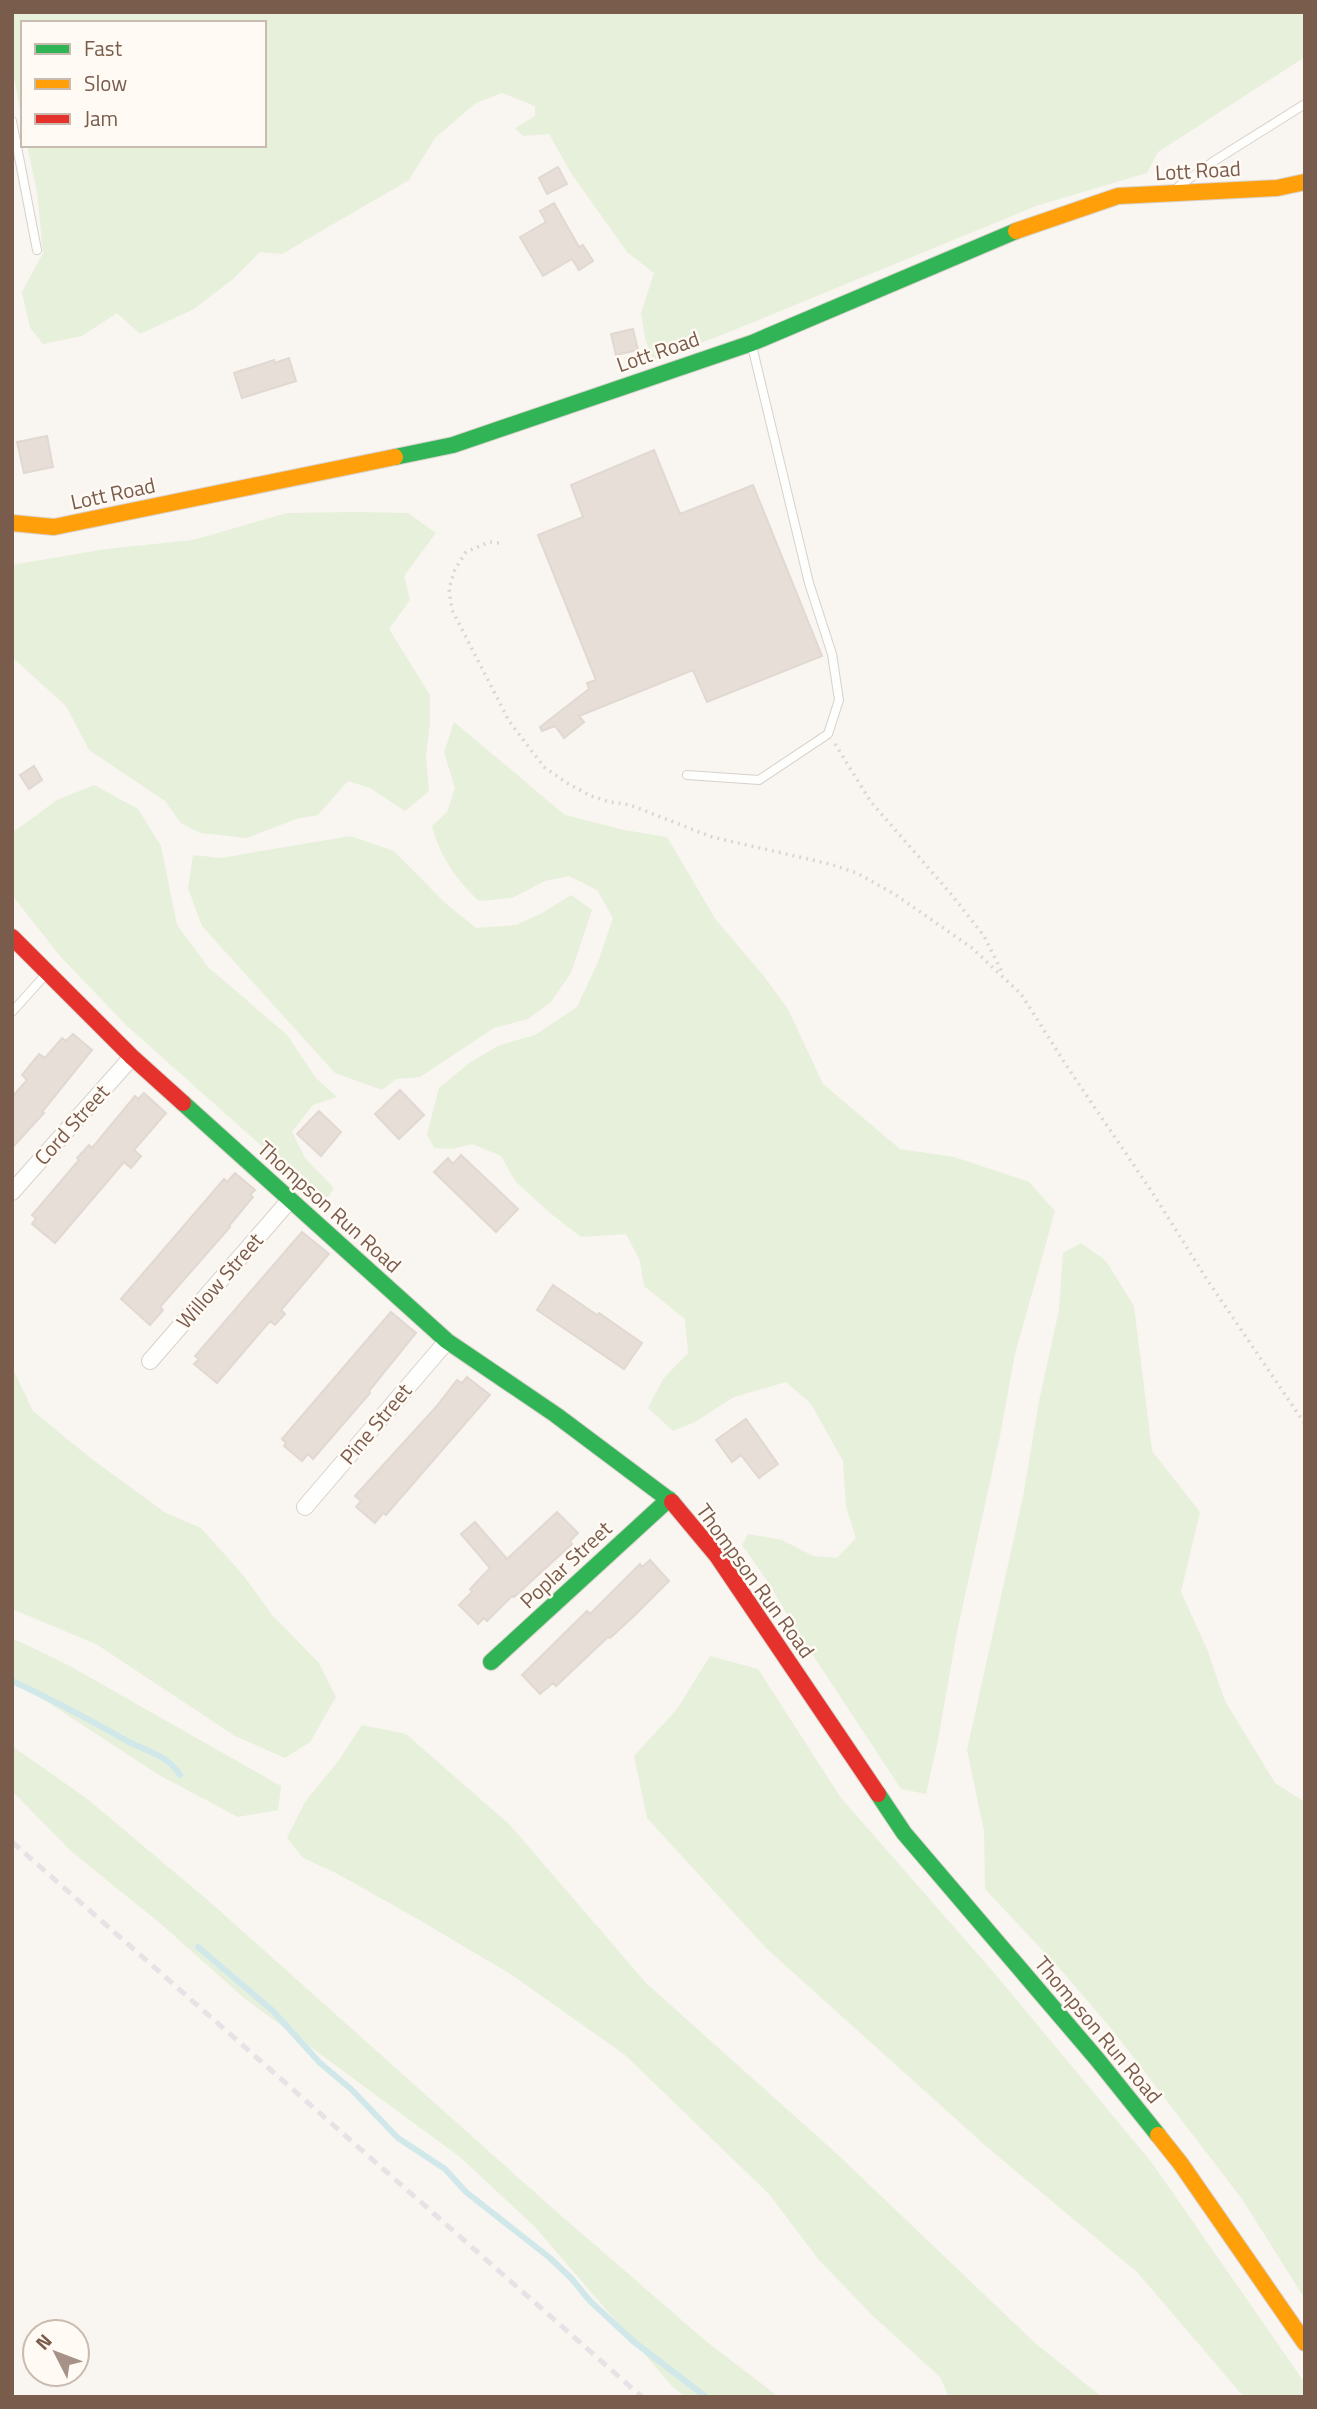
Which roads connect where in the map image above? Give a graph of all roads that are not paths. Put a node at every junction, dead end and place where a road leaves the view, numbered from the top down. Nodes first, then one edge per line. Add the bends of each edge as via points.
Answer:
1 (1305, 104) edge
2 (12, 121) edge
3 (1305, 182) edge
4 (1169, 194) junction
5 (37, 250) dead end
6 (752, 343) junction
7 (12, 523) edge
8 (687, 775) dead end
9 (12, 937) edge
10 (47, 973) junction
11 (12, 1012) edge
12 (132, 1058) junction
13 (12, 1192) edge
14 (289, 1201) junction
15 (447, 1341) junction
16 (150, 1361) dead end
17 (669, 1499) junction
18 (305, 1507) dead end
19 (491, 1662) dead end
20 (1305, 2343) edge

1 - 4 lane
2 - 5 lane
3 - 4 street, Lott Road via 1277,188
4 - 6 street, Lott Road via 1118,196 1000,237
6 - 7 street, Lott Road via 453,445 54,527
6 - 8 lane via 808,583 832,654 839,700 828,734 759,779
9 - 10 street, Thompson Run Road
10 - 11 lane
10 - 12 street, Thompson Run Road
12 - 13 street, Cord Street
12 - 14 street, Thompson Run Road
14 - 15 street, Thompson Run Road
14 - 16 street, Willow Street
15 - 17 street, Thompson Run Road
15 - 18 street, Pine Street
17 - 19 street, Poplar Street
17 - 20 street, Thompson Run Road via 717,1556 904,1833 1181,2164

